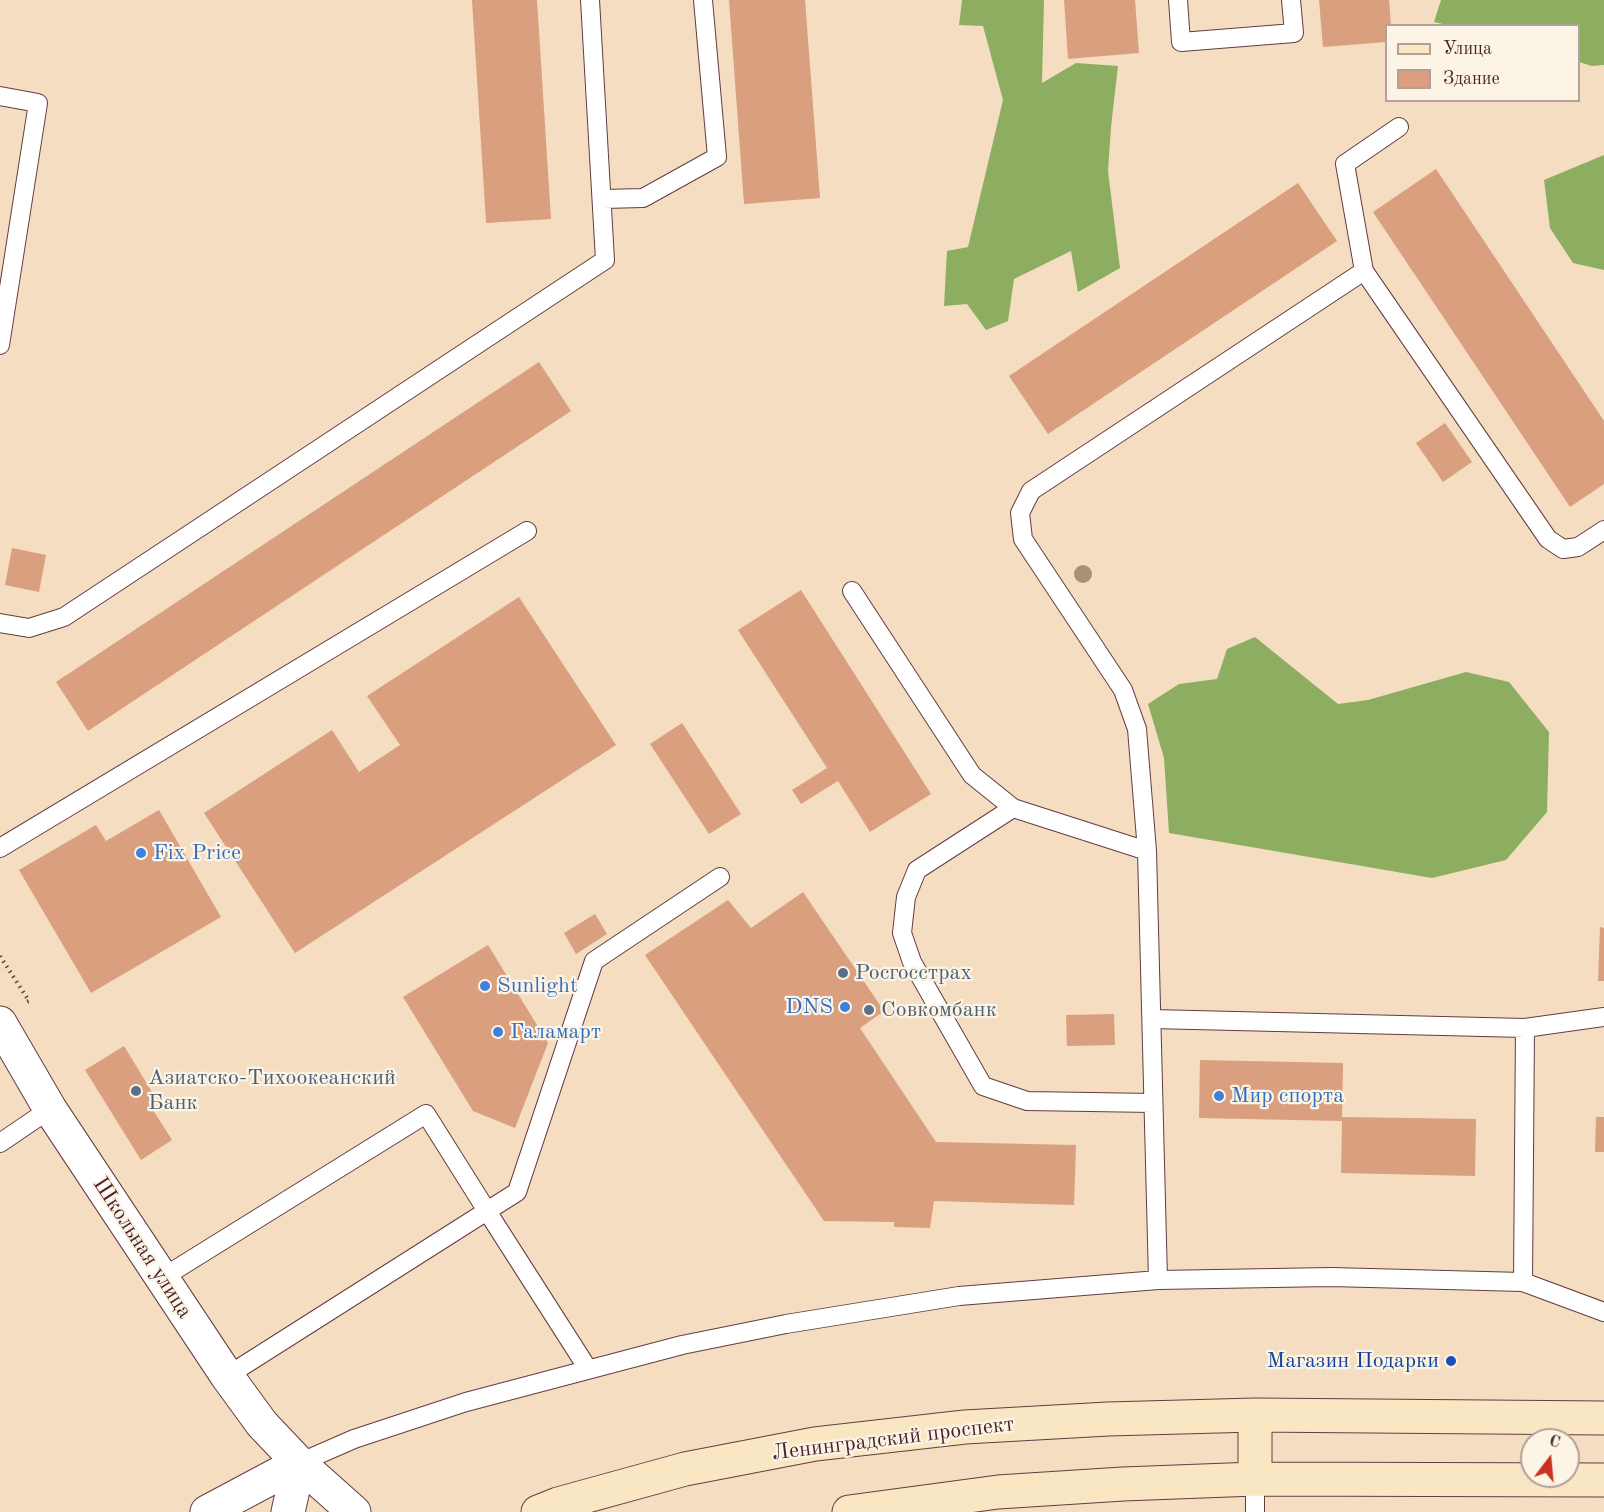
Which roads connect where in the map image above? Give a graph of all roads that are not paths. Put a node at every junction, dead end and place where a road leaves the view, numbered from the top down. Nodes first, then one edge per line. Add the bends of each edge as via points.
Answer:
1 (590, 0) edge
2 (704, 0) edge
3 (1178, 0) edge
4 (1292, 0) edge
5 (0, 96) edge
6 (1399, 127) dead end
7 (603, 199) junction
8 (1364, 271) junction
9 (0, 345) edge
10 (1604, 530) edge
11 (526, 531) dead end
12 (852, 591) dead end
13 (0, 623) edge
14 (1012, 808) junction
15 (0, 848) edge
16 (1147, 851) junction
17 (720, 877) dead end
18 (1604, 1017) edge
19 (1152, 1019) junction
20 (0, 1023) edge
21 (1525, 1028) junction
22 (1153, 1103) junction
23 (50, 1109) junction
24 (0, 1143) edge
25 (488, 1211) junction
26 (162, 1278) junction
27 (1158, 1280) junction
28 (1523, 1282) junction
29 (1604, 1312) edge
30 (588, 1369) junction
31 (227, 1376) junction
32 (1255, 1415) junction
33 (1604, 1418) edge
34 (299, 1463) junction
35 (1255, 1479) junction
36 (1604, 1480) edge
37 (997, 1502) edge
38 (207, 1512) edge
39 (288, 1512) edge
40 (354, 1512) edge
41 (538, 1512) edge
42 (849, 1512) edge
43 (1255, 1512) edge

1 - 7 lane
2 - 7 lane via 717,157 643,198
3 - 4 lane via 1180,42 1294,33
5 - 9 lane via 38,103
6 - 8 lane via 1345,164
7 - 13 lane via 605,260 64,616 29,628
8 - 10 lane via 1548,539 1563,549 1578,547
8 - 16 lane via 1031,490 1020,513 1023,539 1124,690 1137,729
11 - 15 lane
12 - 14 lane via 972,775
14 - 16 lane
14 - 22 lane via 917,870 906,897 902,933 912,962 983,1086 1027,1101
16 - 19 lane
17 - 25 lane via 594,961 517,1192
18 - 21 lane
19 - 21 lane
19 - 22 lane
20 - 23 street, Школьная улица
21 - 28 lane
22 - 27 lane
23 - 24 lane
23 - 26 street, Школьная улица
25 - 26 lane via 426,1114
25 - 30 lane
25 - 31 lane
26 - 31 street, Школьная улица
27 - 28 lane via 1331,1277
27 - 30 lane via 959,1296 786,1324
28 - 29 lane
30 - 34 lane via 454,1406 354,1439
31 - 34 street, Школьная улица via 262,1424
32 - 33 main road, Ленинградский проспект
32 - 35 main road
32 - 41 main road, Ленинградский проспект via 965,1427 815,1444 685,1469
34 - 38 street
34 - 39 street
34 - 40 street, Школьная улица
35 - 36 main road
35 - 37 main road via 1123,1484
35 - 43 lane
37 - 42 main road

